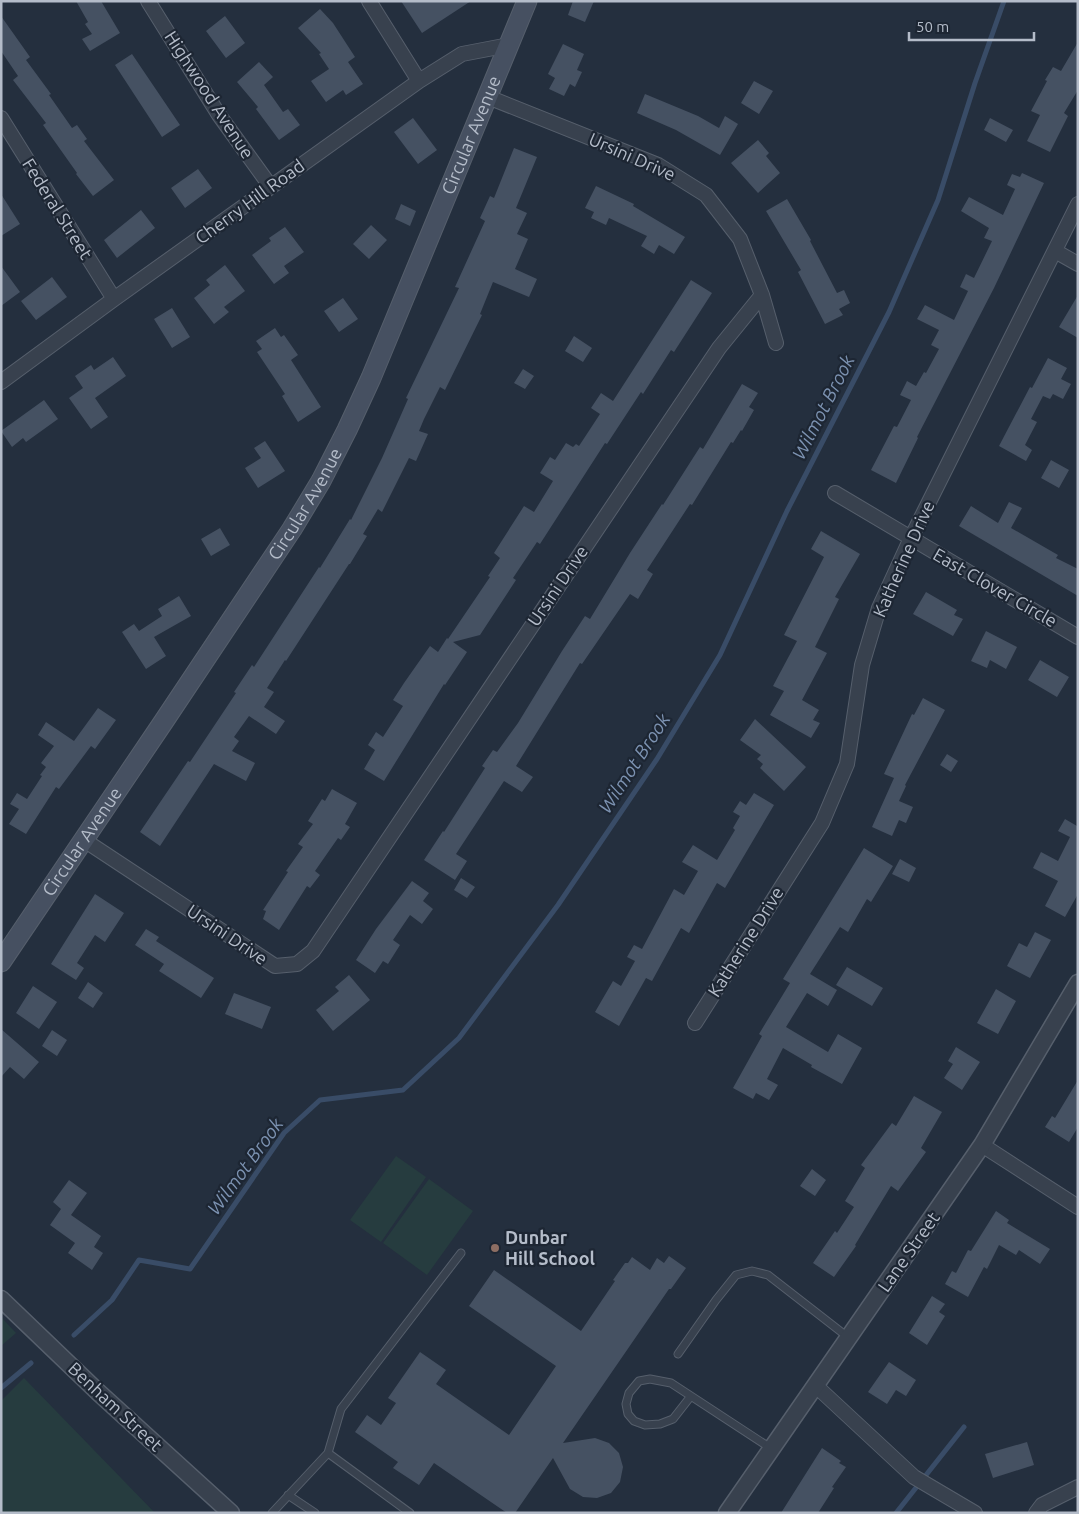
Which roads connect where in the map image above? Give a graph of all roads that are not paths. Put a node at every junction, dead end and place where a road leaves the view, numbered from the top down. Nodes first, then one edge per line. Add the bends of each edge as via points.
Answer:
1 (148, 1) edge
2 (369, 1) edge
3 (527, 1) edge
4 (509, 45) junction
5 (419, 81) junction
6 (488, 97) junction
7 (1, 118) edge
8 (271, 187) junction
9 (1078, 204) edge
10 (1055, 251) junction
11 (1078, 264) edge
12 (762, 296) junction
13 (114, 299) junction
14 (776, 343) dead end
15 (1, 382) edge
16 (835, 492) dead end
17 (911, 538) junction
18 (1078, 637) edge
19 (84, 840) junction
20 (1, 962) edge
21 (1078, 984) edge
22 (696, 1023) dead end
23 (982, 1145) junction
24 (1078, 1207) edge
25 (461, 1253) dead end
26 (1, 1299) edge
27 (849, 1338) junction
28 (678, 1354) dead end
29 (816, 1386) junction
30 (691, 1396) junction
31 (773, 1449) junction
32 (328, 1453) junction
33 (1078, 1487) edge
34 (288, 1495) junction
35 (231, 1513) edge
36 (272, 1513) edge
37 (315, 1513) edge
38 (410, 1513) edge
39 (727, 1513) edge
40 (975, 1513) edge
41 (1036, 1513) edge

1 - 8 street, Highwood Avenue via 219,115
2 - 5 street
3 - 4 main road, Circular Avenue
4 - 5 street, Cherry Hill Road via 462,54
4 - 6 main road, Circular Avenue
5 - 8 street, Cherry Hill Road
6 - 12 street, Ursini Drive via 658,165 706,195 740,240
6 - 19 main road, Circular Avenue via 371,378 320,481 287,537
7 - 13 street, Federal Street
8 - 13 street, Cherry Hill Road
9 - 10 street, Katherine Drive
10 - 11 street
10 - 17 street, Katherine Drive
12 - 14 street
12 - 19 street, Ursini Drive via 719,348 312,951 297,964 275,966
13 - 15 street, Cherry Hill Road
16 - 17 street, East Clover Circle
17 - 18 street, East Clover Circle
17 - 22 street, Katherine Drive via 879,608 862,665 847,764 826,814
19 - 20 main road, Circular Avenue
21 - 23 street, Lane Street
23 - 24 street
23 - 27 street, Lane Street
25 - 32 lane via 341,1409
26 - 35 street, Benham Street
27 - 28 lane via 768,1275 752,1271 736,1275
27 - 29 street, Lane Street
29 - 31 street, Lane Street
29 - 40 street via 914,1476
30 - 30 lane via 671,1383 650,1379 639,1381 629,1393 628,1414 634,1421 645,1425 660,1424 672,1418
30 - 31 lane
31 - 39 street, Lane Street
32 - 34 lane
32 - 38 lane
33 - 41 street via 1042,1505
34 - 36 lane
34 - 37 lane

